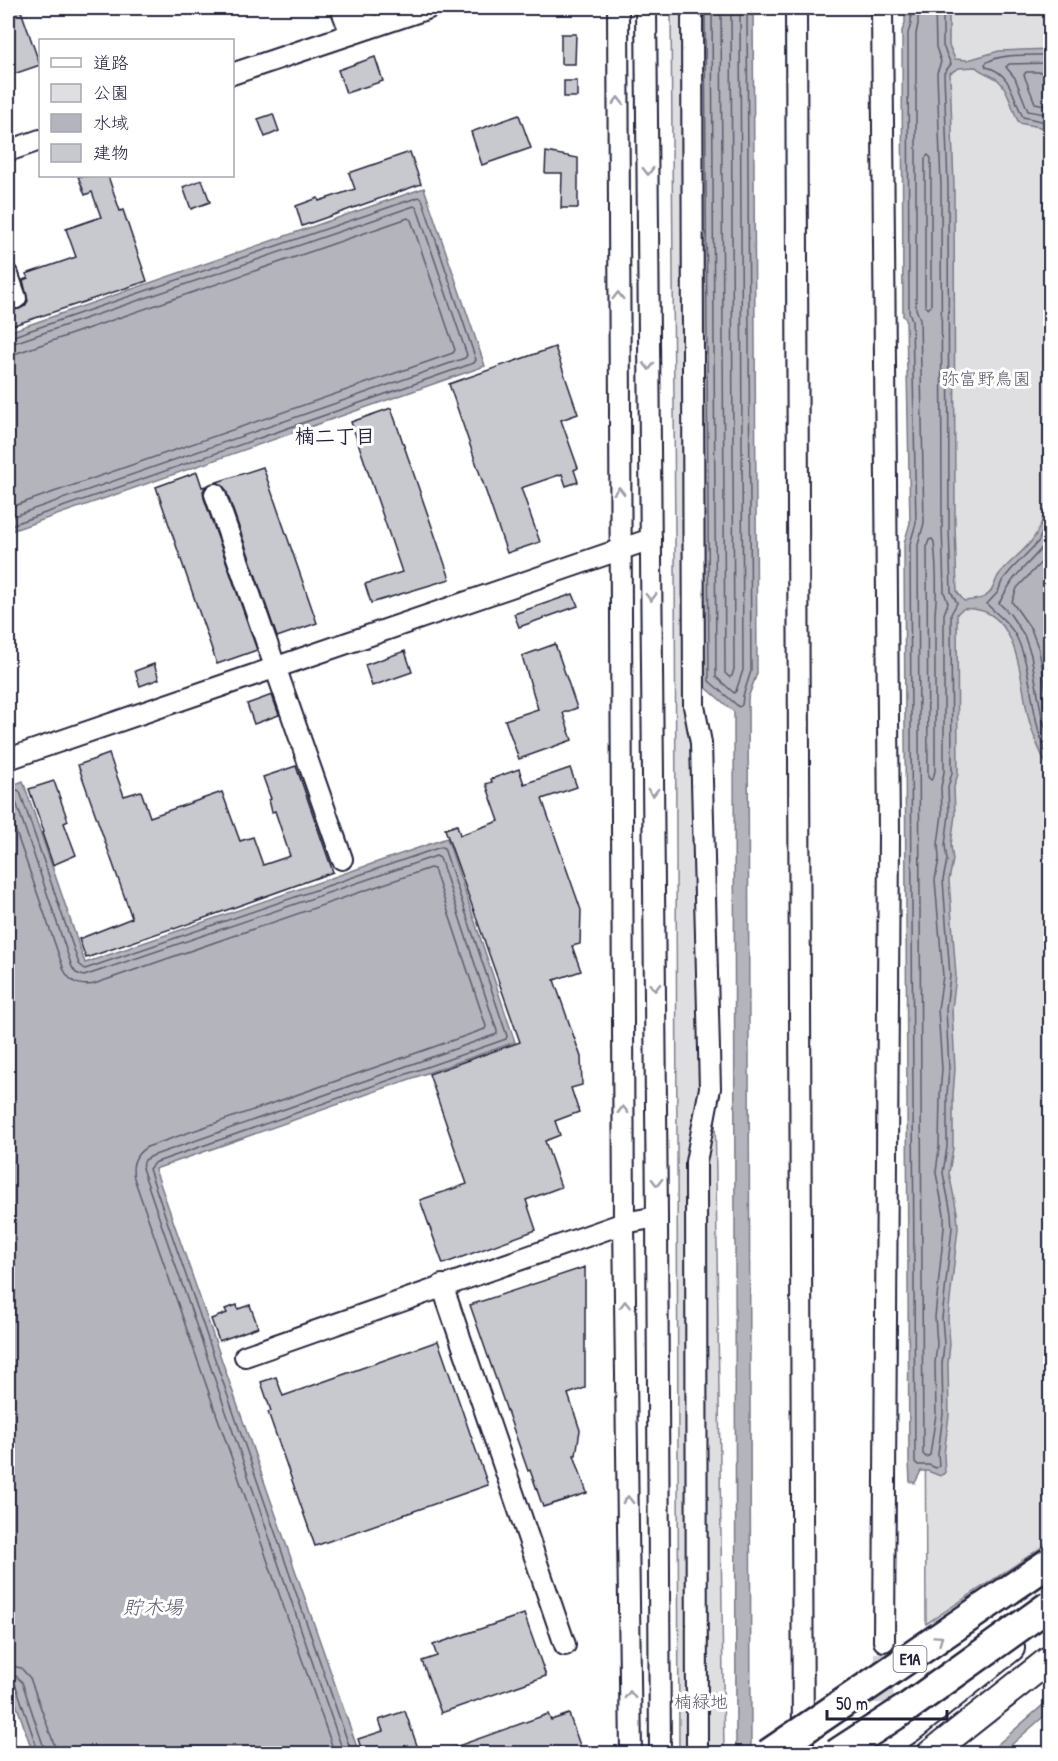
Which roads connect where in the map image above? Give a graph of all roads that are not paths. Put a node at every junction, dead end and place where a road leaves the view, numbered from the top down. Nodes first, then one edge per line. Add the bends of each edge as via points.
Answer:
1 (341, 8) edge
2 (361, 8) edge
3 (429, 8) edge
4 (618, 8) edge
5 (646, 8) edge
6 (692, 8) edge
7 (796, 8) edge
8 (882, 8) edge
9 (359, 31) junction
10 (234, 73) edge
11 (39, 140) edge
12 (8, 151) edge
13 (8, 275) edge
14 (16, 298) dead end
15 (215, 494) dead end
16 (651, 539) junction
17 (619, 549) junction
18 (275, 667) junction
19 (8, 759) edge
20 (342, 859) dead end
21 (657, 1217) junction
22 (624, 1223) junction
23 (442, 1285) junction
24 (245, 1356) dead end
25 (1050, 1562) edge
26 (1050, 1605) edge
27 (1050, 1617) edge
28 (884, 1641) tunnel mouth
29 (565, 1645) dead end
30 (1050, 1659) edge
31 (631, 1754) edge
32 (660, 1754) edge
33 (697, 1754) edge
34 (768, 1754) edge
35 (803, 1754) edge
36 (836, 1754) edge
37 (873, 1754) edge
38 (930, 1754) edge

1 - 9 street
2 - 9 street
3 - 9 street
17 -> 4 street
5 -> 16 street
6 - 33 street via 694,706 701,743 710,1088 696,1162
7 - 35 street
8 - 28 street via 889,834
9 - 10 street
11 - 12 street
13 - 14 street
15 - 18 street
16 - 17 street
16 -> 21 street
17 - 18 street
22 -> 17 street
18 - 19 street
18 - 20 street
21 - 22 street
21 - 32 street
22 - 23 street
31 -> 22 street
23 - 24 street
23 - 29 street
34 -> 25 highway, E1A, bridge
26 - 36 highway, E1A, bridge
27 - 37 main road
30 - 38 main road

